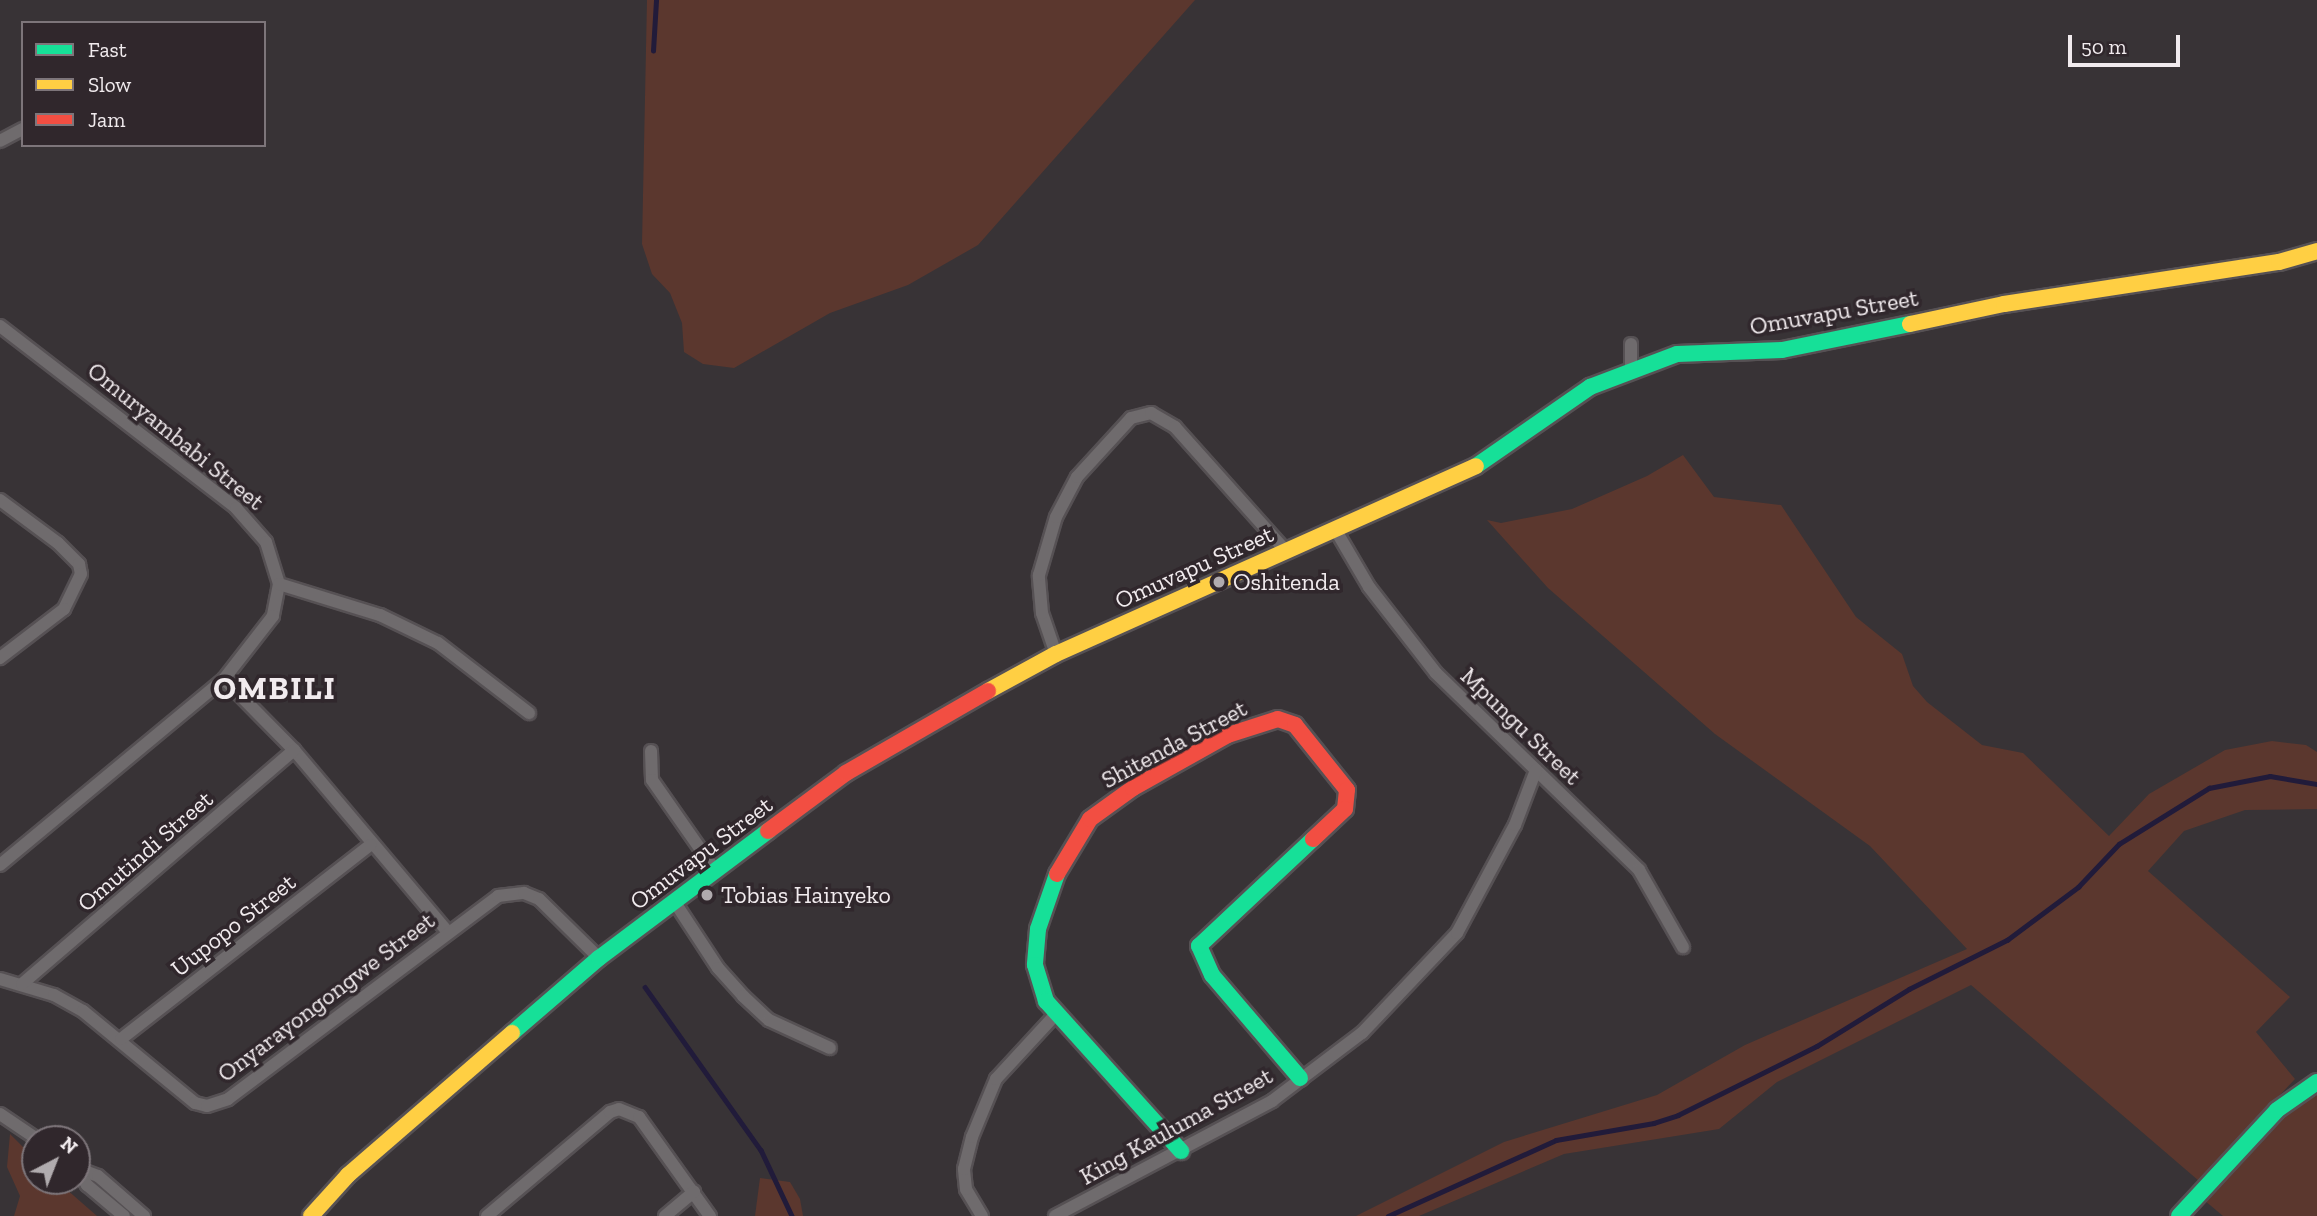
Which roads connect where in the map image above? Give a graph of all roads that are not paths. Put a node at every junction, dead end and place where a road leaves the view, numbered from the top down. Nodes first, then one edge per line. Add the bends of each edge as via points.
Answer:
1 (21, 130) edge
2 (0, 141) edge
3 (2317, 251) edge
4 (0, 326) edge
5 (1631, 344) dead end
6 (1631, 370) junction
7 (0, 500) edge
8 (1335, 529) junction
9 (1285, 550) junction
10 (279, 584) junction
11 (1056, 654) junction
12 (0, 658) edge
13 (224, 679) junction
14 (529, 713) dead end
15 (295, 750) junction
16 (651, 751) dead end
17 (1536, 770) junction
18 (370, 845) junction
19 (0, 865) edge
20 (715, 870) junction
21 (674, 901) junction
22 (447, 931) junction
23 (1683, 947) dead end
24 (599, 958) junction
25 (0, 979) edge
26 (22, 984) junction
27 (1055, 1015) junction
28 (121, 1039) junction
29 (830, 1048) dead end
30 (1300, 1078) junction
31 (2317, 1082) edge
32 (0, 1114) edge
33 (21, 1128) edge
34 (1181, 1151) junction
35 (91, 1173) edge
36 (91, 1188) edge
37 (694, 1192) junction
38 (312, 1215) edge
39 (124, 1216) edge
40 (144, 1216) edge
41 (487, 1216) edge
42 (665, 1216) edge
43 (710, 1216) edge
44 (982, 1216) edge
45 (1055, 1216) edge
46 (2179, 1216) edge

1 - 2 street
3 - 6 street, Omuvapu Street via 2279,262 2004,304 1782,350 1676,354
4 - 10 street, Omuryambabi Street via 236,508 266,542
5 - 6 street
6 - 8 street, Omuvapu Street via 1590,387 1480,464
7 - 12 street via 58,543 79,564 80,574 64,609
8 - 9 street, Omuvapu Street
8 - 17 street, Mpungu Street via 1401,632 1436,673
9 - 11 street, Omuvapu Street
9 - 11 street via 1175,427 1151,413 1131,418 1077,477 1056,517 1039,575 1042,613
10 - 13 street, Omuryambabi Street via 273,616
10 - 14 street via 380,615 438,643
11 - 20 street, Omuvapu Street via 904,736
13 - 15 street
13 - 19 street, Omuryambabi Street
15 - 18 street
15 - 26 street, Omutindi Street
16 - 20 street via 653,780
17 - 23 street, Mpungu Street via 1639,870
17 - 30 street, King Kauluma Street via 1485,886 1457,933 1362,1033
18 - 22 street
18 - 28 street, Uupopo Street
20 - 21 street, Omuvapu Street
21 - 24 street, Omuvapu Street
21 - 29 street via 718,968 743,996 769,1020
22 - 24 street, Onyarayongongwe Street via 498,896 524,893 549,908
22 - 28 street, Onyarayongongwe Street via 229,1099 207,1106 195,1103
24 - 38 street, Omuvapu Street via 348,1175
25 - 26 street, Onyarayongongwe Street
26 - 28 street, Onyarayongongwe Street via 54,995
27 - 30 street, Shitenda Street via 1038,982 1038,929 1046,894 1073,839 1090,818 1132,788 1228,735 1278,719 1295,725 1318,749 1347,790 1345,809 1199,946 1212,975
27 - 34 street, Shitenda Street
27 - 44 street via 996,1079 972,1137 964,1169 966,1189
30 - 34 street, King Kauluma Street via 1272,1101
31 - 46 street via 2277,1110
32 - 33 street
34 - 45 street, King Kauluma Street
35 - 40 street
36 - 39 street
37 - 41 street via 639,1117 619,1109
37 - 42 street
37 - 43 street

